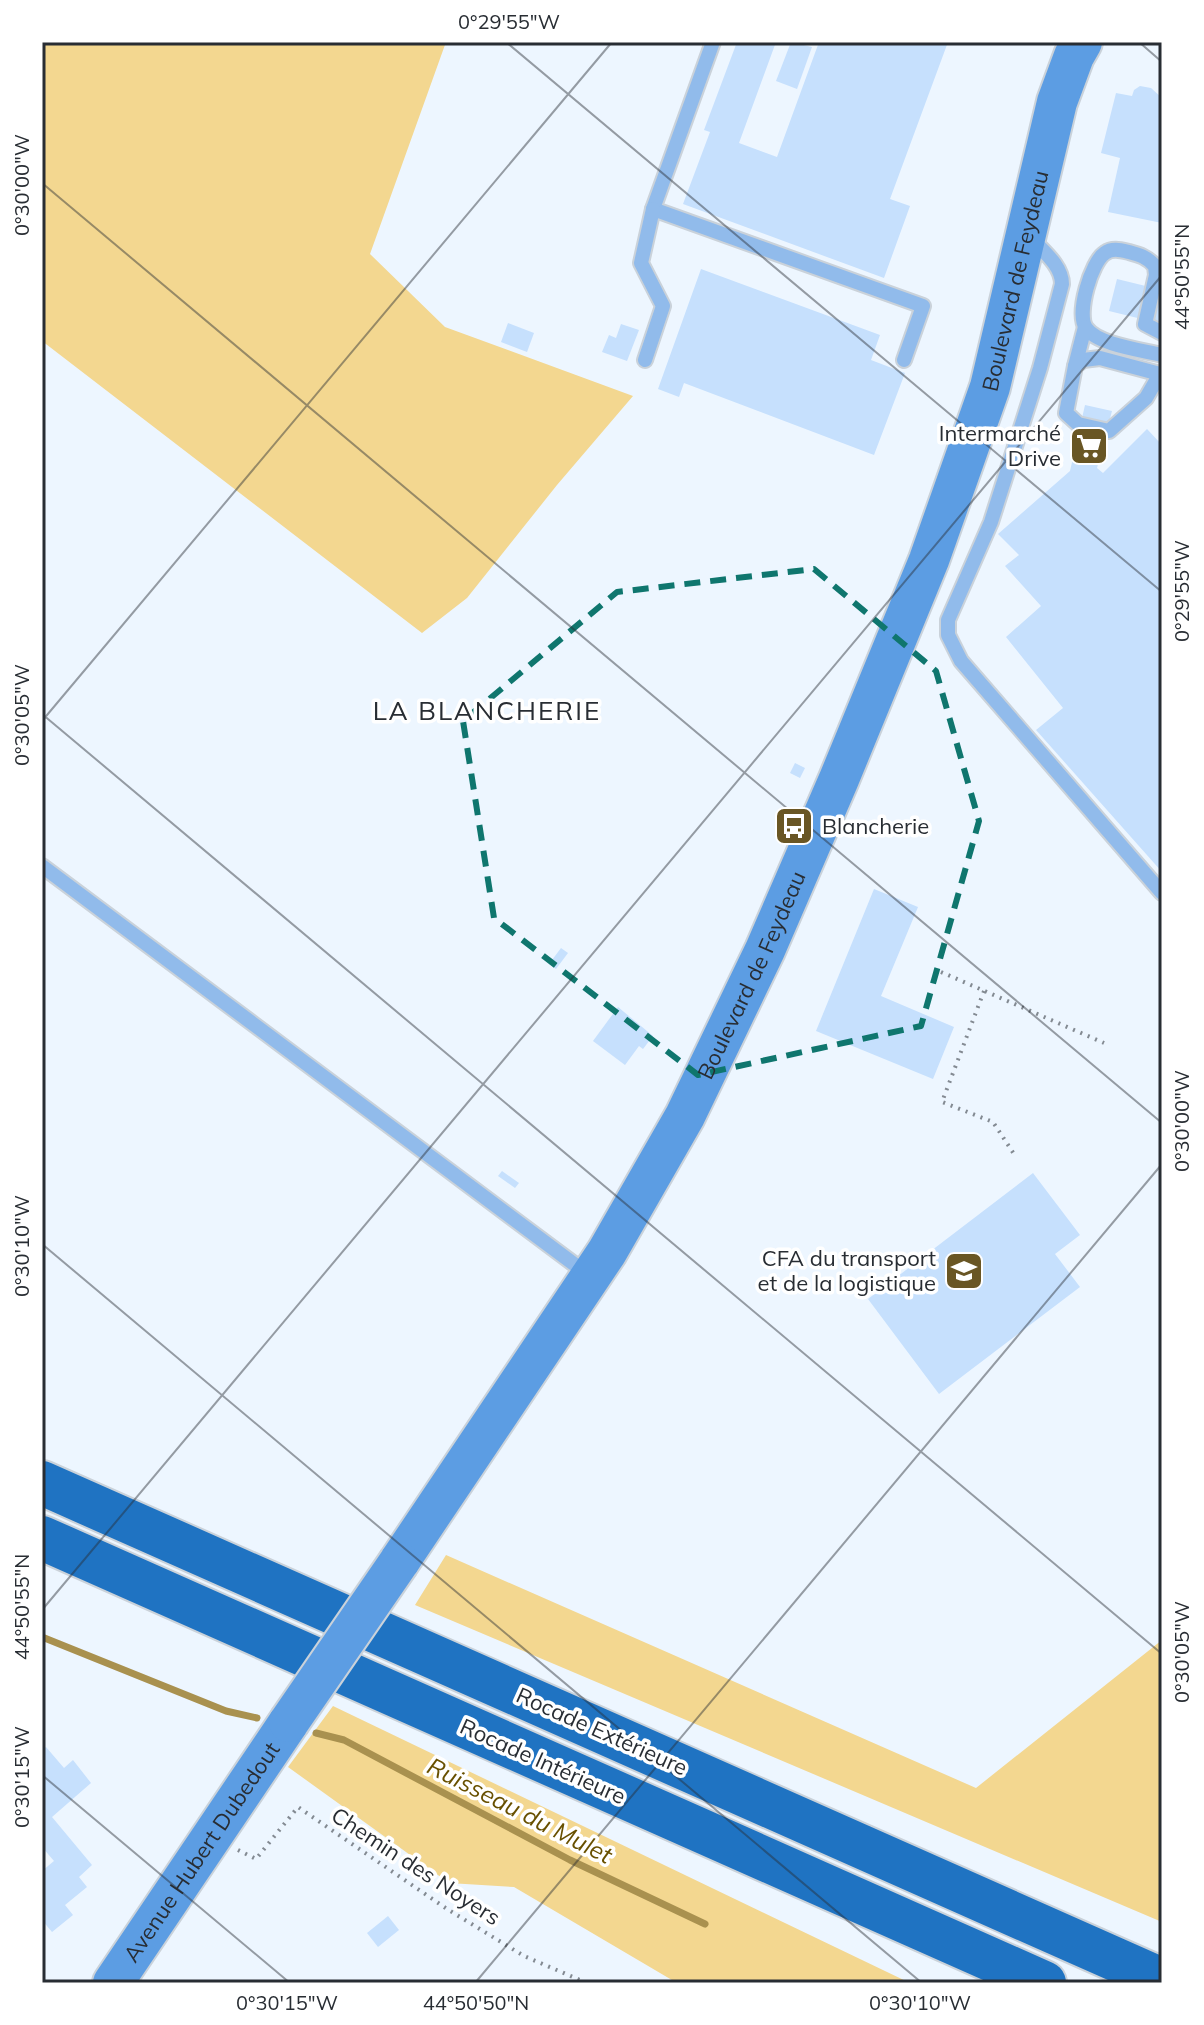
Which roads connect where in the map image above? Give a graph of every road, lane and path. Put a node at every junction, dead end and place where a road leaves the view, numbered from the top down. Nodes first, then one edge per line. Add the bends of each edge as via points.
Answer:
1 (713, 42) edge
2 (1061, 42) edge
3 (1082, 42) edge
4 (1057, 102) junction
5 (653, 209) junction
6 (1026, 233) junction
7 (1085, 327) junction
8 (1162, 333) edge
9 (1162, 355) edge
10 (645, 360) dead end
11 (904, 360) dead end
12 (1075, 366) junction
13 (1161, 375) edge
14 (42, 866) edge
15 (1162, 893) edge
16 (941, 972) dead end
17 (984, 991) junction
18 (1104, 1043) dead end
19 (1014, 1154) dead end
20 (591, 1276) junction
21 (42, 1483) edge
22 (42, 1538) edge
23 (399, 1562) joint
24 (245, 1855) dead end
25 (852, 1898) junction
26 (1095, 1950) junction
27 (1162, 1970) edge
28 (1162, 1980) edge
29 (113, 1983) edge
30 (587, 1983) edge
31 (997, 1983) edge
32 (1044, 1983) edge

1 - 5 lane
2 - 4 main road, Boulevard de Feydeau
3 - 4 main road, Boulevard de Feydeau
4 - 6 main road, Boulevard de Feydeau
5 - 10 lane via 641,263 663,306
5 - 11 lane via 923,306
6 - 15 lane via 1058,267 1062,284 1018,443 991,522 953,606 948,635 961,661
6 - 20 main road, Boulevard de Feydeau via 990,387 929,560 839,779 685,1116
7 - 8 lane via 1081,315 1092,272 1107,251 1118,249 1143,256 1155,266 1145,324
7 - 9 lane via 1107,341
7 - 12 lane
12 - 13 lane via 1100,358
12 - 13 lane via 1066,413 1078,424 1109,431 1146,398
14 - 20 lane
16 - 17 path
17 - 18 path
17 - 19 path via 942,1102 993,1122
20 - 23 main road, Boulevard de Feydeau
21 - 26 highway, Rocade Extérieure
22 - 25 highway, Rocade Intérieure
23 - 29 main road, Avenue Hubert Dubedout, bridge
24 - 30 path, Chemin des Noyers via 256,1859 298,1807 524,1956
25 - 31 highway
25 - 32 highway, Rocade Intérieure
26 - 27 highway
26 - 28 highway, Rocade Extérieure

